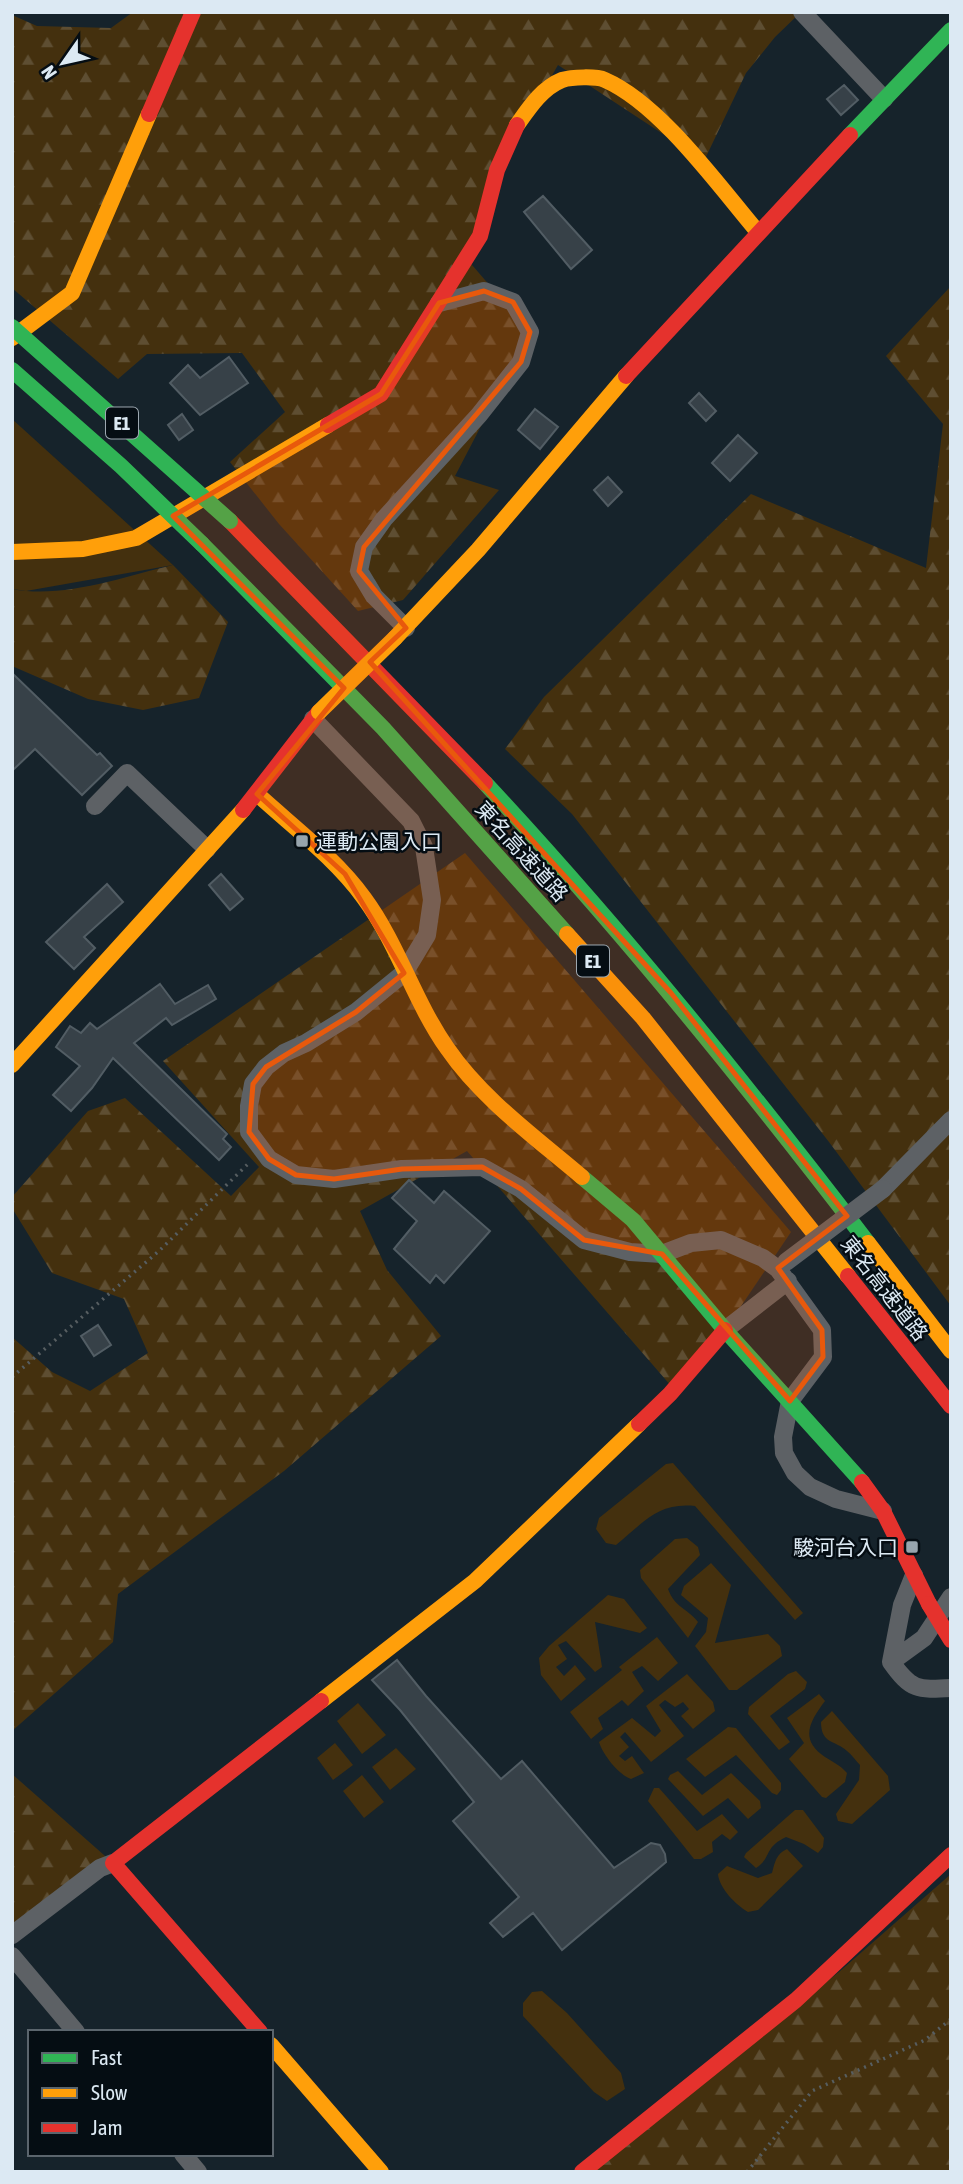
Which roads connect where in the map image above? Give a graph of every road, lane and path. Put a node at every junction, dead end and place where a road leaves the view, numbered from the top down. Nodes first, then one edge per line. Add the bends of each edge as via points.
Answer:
1 (193, 12) edge
2 (802, 12) edge
3 (951, 30) edge
4 (884, 99) junction
5 (757, 231) junction
6 (439, 303) junction
7 (12, 327) edge
8 (12, 338) edge
9 (12, 370) edge
10 (12, 552) edge
11 (400, 633) junction
12 (316, 715) junction
13 (257, 794) junction
14 (95, 806) dead end
15 (207, 849) junction
16 (404, 973) junction
17 (12, 1065) edge
18 (951, 1120) edge
19 (262, 1150) junction
20 (662, 1254) junction
21 (784, 1270) junction
22 (725, 1330) junction
23 (951, 1351) edge
24 (12, 1377) edge
25 (790, 1401) junction
26 (951, 1406) edge
27 (883, 1511) junction
28 (914, 1575) junction
29 (951, 1597) edge
30 (951, 1640) edge
31 (891, 1662) junction
32 (951, 1688) edge
33 (951, 1855) edge
34 (113, 1863) junction
35 (12, 1935) edge
36 (12, 1956) edge
37 (951, 2020) edge
38 (74, 2030) edge
39 (258, 2030) edge
40 (273, 2047) edge
41 (185, 2156) edge
42 (198, 2172) edge
43 (381, 2172) edge
44 (582, 2172) edge
45 (747, 2172) edge

1 - 8 main road via 72,293
2 - 4 street
3 - 4 main road
4 - 5 main road
5 - 6 main road via 683,144 636,98 601,78 565,79 547,88 517,124 497,170 480,236
5 - 11 main road via 607,397 462,571
6 - 10 main road via 381,394 136,538 83,549
6 - 11 street via 484,291 513,302 530,332 521,362 364,547 359,570
7 - 23 main road, 東名高速道路 / E1, bridge via 230,521 408,701 548,852 671,993
9 - 26 main road, 東名高速道路 / E1, bridge via 202,544 383,729 643,1018
11 - 12 main road, bridge
12 - 13 main road
12 - 16 street via 411,821 424,847 432,900 427,935
13 - 15 main road
13 - 16 main road via 345,874 366,900
14 - 15 street via 127,773
15 - 17 main road
16 - 19 street via 356,1012 266,1067 253,1084 249,1106 249,1132
16 - 20 main road via 446,1049 482,1092 624,1212
18 - 21 street, bridge via 883,1189
19 - 20 street via 269,1160 296,1175 334,1179 402,1169 482,1167 521,1189 583,1240 630,1252
19 - 24 path via 159,1251
20 - 21 street via 691,1243 721,1240
20 - 22 main road
21 - 22 street
21 - 25 street via 822,1330 823,1357
22 - 25 main road
22 - 34 main road via 670,1394 475,1581
25 - 27 main road
25 - 27 street via 784,1453 795,1474 836,1499
27 - 28 main road
28 - 30 main road, bridge
28 - 31 street via 902,1605
29 - 31 street via 924,1638
31 - 32 street via 907,1684
33 - 44 main road via 796,2000
34 - 35 street
34 - 39 main road
36 - 38 street
37 - 45 path via 925,2040 812,2091
40 - 43 main road
41 - 42 street

